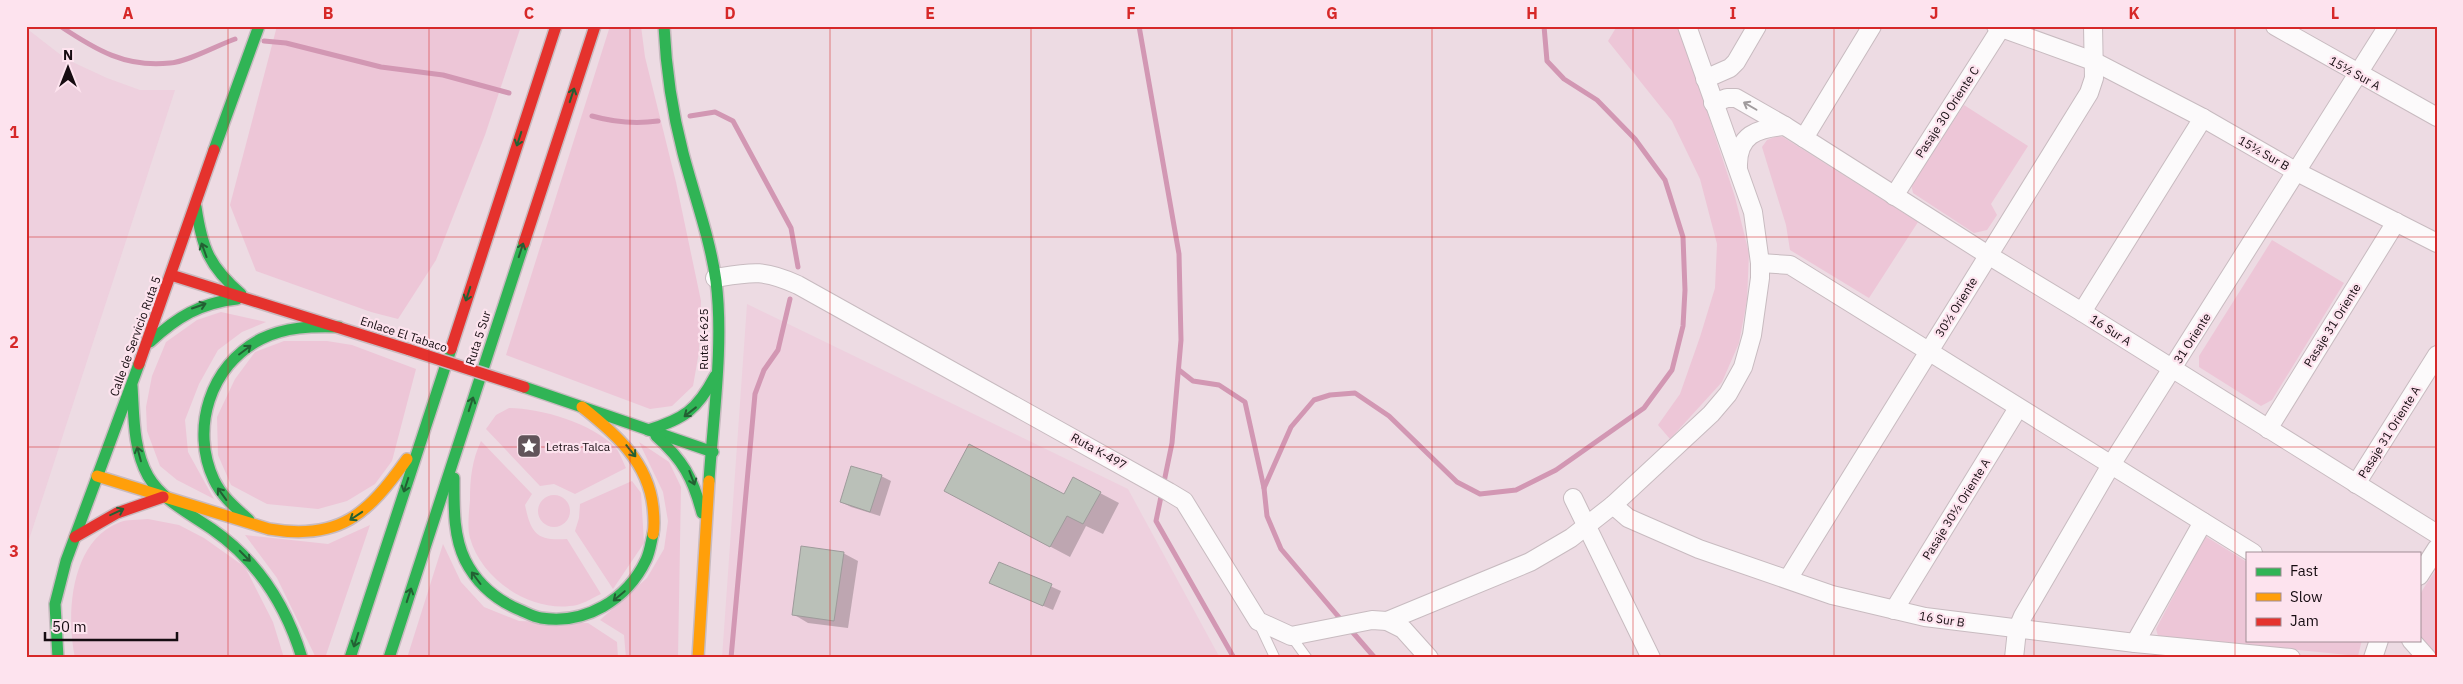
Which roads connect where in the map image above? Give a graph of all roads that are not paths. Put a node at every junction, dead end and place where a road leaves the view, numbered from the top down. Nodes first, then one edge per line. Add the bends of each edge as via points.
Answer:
1 (260, 26) edge
2 (556, 26) edge
3 (594, 26) edge
4 (664, 26) edge
5 (1687, 26) edge
6 (1757, 26) edge
7 (1872, 26) edge
8 (2093, 26) edge
9 (2275, 26) edge
10 (2388, 26) edge
11 (1999, 27) edge
12 (2093, 61) junction
13 (2358, 75) junction
14 (1705, 79) junction
15 (1713, 103) junction
16 (2437, 117) edge
17 (2203, 118) junction
18 (1784, 126) junction
19 (1804, 138) junction
20 (1738, 171) junction
21 (2297, 172) junction
22 (1894, 196) junction
23 (195, 202) junction
24 (2396, 222) junction
25 (2437, 243) edge
26 (1988, 256) junction
27 (1760, 263) junction
28 (171, 275) junction
29 (715, 278) junction
30 (247, 299) junction
31 (2082, 312) junction
32 (339, 328) junction
33 (146, 345) junction
34 (1929, 352) junction
35 (2437, 355) edge
36 (2172, 369) junction
37 (716, 374) junction
38 (132, 386) junction
39 (582, 407) junction
40 (2018, 408) junction
41 (427, 422) junction
42 (2268, 429) junction
43 (648, 430) junction
44 (456, 451) junction
45 (713, 452) junction
46 (2111, 465) junction
47 (97, 476) junction
48 (2356, 484) junction
49 (163, 496) junction
50 (1573, 498) dead end
51 (1613, 505) junction
52 (2203, 522) junction
53 (259, 525) junction
54 (1586, 525) junction
55 (707, 534) junction
56 (2437, 534) edge
57 (75, 537) junction
58 (2437, 548) edge
59 (2251, 552) edge
60 (2420, 574) edge
61 (1788, 579) junction
62 (1894, 610) junction
63 (1380, 620) junction
64 (1258, 622) junction
65 (2017, 630) junction
66 (1298, 635) junction
67 (2378, 642) edge
68 (2413, 642) edge
69 (2135, 643) junction
70 (58, 658) edge
71 (302, 658) edge
72 (350, 658) edge
73 (389, 658) edge
74 (698, 658) edge
75 (1275, 658) edge
76 (1307, 658) edge
77 (1428, 658) edge
78 (1651, 658) edge
79 (2014, 658) edge
80 (2291, 658) edge
81 (2373, 658) edge
82 (2427, 658) edge

1 - 23 main road, Calle de Servicio Ruta 5
2 -> 41 main road, Ruta 5 Sur
44 -> 3 main road, Ruta 5 Sur
4 - 29 main road, Ruta K-625 via 670,104
5 - 14 street
6 - 14 street via 1736,62
7 - 19 street
8 - 12 street, 30½ Oriente
9 - 13 street, 15½ Sur A
10 - 13 street, 31 Oriente
11 - 12 street, 15½ Sur B
11 - 22 street, Pasaje 30 Oriente C
12 - 17 street, 15½ Sur B
12 - 26 street, 30½ Oriente via 2094,78 2089,93
13 - 16 street, 15½ Sur A
13 - 21 street, 31 Oriente
14 - 15 street
18 -> 15 street, 16 Sur A via 1736,98
15 - 20 street
17 - 21 street, 15½ Sur B
17 - 31 street
18 - 19 street, 16 Sur A
18 - 20 street via 1758,130 1746,140 1740,150
19 - 22 street, 16 Sur A
20 - 27 street via 1752,212
21 - 24 street, 15½ Sur B
21 - 36 street, 31 Oriente
22 - 26 street, 16 Sur A
23 - 28 main road, Calle de Servicio Ruta 5
30 -> 23 main road via 220,277 208,260 201,241
24 - 25 street, 15½ Sur B
24 - 42 street, Pasaje 31 Oriente
26 - 31 street, 16 Sur A
26 - 34 street, 30½ Oriente
27 - 34 street via 1790,265
27 - 51 street via 1752,335 1743,368 1728,394 1711,414
28 - 30 main road, Enlace El Tabaco
28 - 33 main road, Calle de Servicio Ruta 5
29 - 37 main road, Ruta K-625 via 719,326
29 - 64 street, Ruta K-497 via 755,272 775,275 798,285 1145,476 1184,501
30 - 32 main road, Enlace El Tabaco
33 -> 30 main road via 175,318 194,307 216,300
31 - 36 street, 16 Sur A
32 - 39 main road, Enlace El Tabaco, bridge
53 -> 32 main road via 228,502 207,465 203,422 212,390 233,359 263,338 294,328
33 - 38 main road, Calle de Servicio Ruta 5
34 - 40 street
34 - 61 street, 30½ Oriente
35 - 48 street, Pasaje 31 Oriente A
36 - 42 street, 16 Sur A
36 - 46 street, 31 Oriente
37 -> 43 main road via 693,411 677,421
37 - 45 main road, Ruta K-625
38 - 47 main road, Calle de Servicio Ruta 5
49 -> 38 main road via 142,463 136,443
39 - 43 main road, Enlace El Tabaco
39 -> 44 main road via 634,454 652,490 656,516 653,544 639,574 618,598 592,613 564,620 524,615 499,601 477,579 465,560 458,539 454,500
40 - 46 street
40 - 62 street, Pasaje 30½ Oriente A
41 -> 53 main road via 389,484 374,502 350,521 330,530 309,533 279,532
41 -> 72 main road, Ruta 5 Sur
42 - 48 street, 16 Sur A
43 - 45 main road, Enlace El Tabaco
43 -> 55 main road via 673,450 688,468
73 -> 44 main road, Ruta 5 Sur
45 - 55 main road, Ruta K-625
46 - 52 street
46 - 65 street, 31 Oriente
47 - 49 main road
47 - 57 main road, Calle de Servicio Ruta 5
48 - 56 street, 16 Sur A
49 - 53 main road
57 -> 49 main road via 133,504
49 -> 71 main road via 224,538 251,562 272,588 292,626
50 - 54 street
51 - 54 street
51 - 61 street, 16 Sur B via 1628,518 1699,549
52 - 59 street
52 - 69 street
54 - 63 street via 1571,538 1530,562
54 - 78 street
55 - 74 main road, Ruta K-625
57 - 70 main road, Calle de Servicio Ruta 5 via 55,604
58 - 60 street
61 - 62 street, 16 Sur B via 1832,595
62 - 65 street, 16 Sur B
63 - 66 street
63 - 77 street via 1403,629
64 - 66 street
64 - 75 lane
65 - 69 street, 16 Sur B
65 - 79 street, 31 Oriente
66 - 76 lane
67 - 81 street
68 - 82 street
69 - 80 street, 16 Sur B

